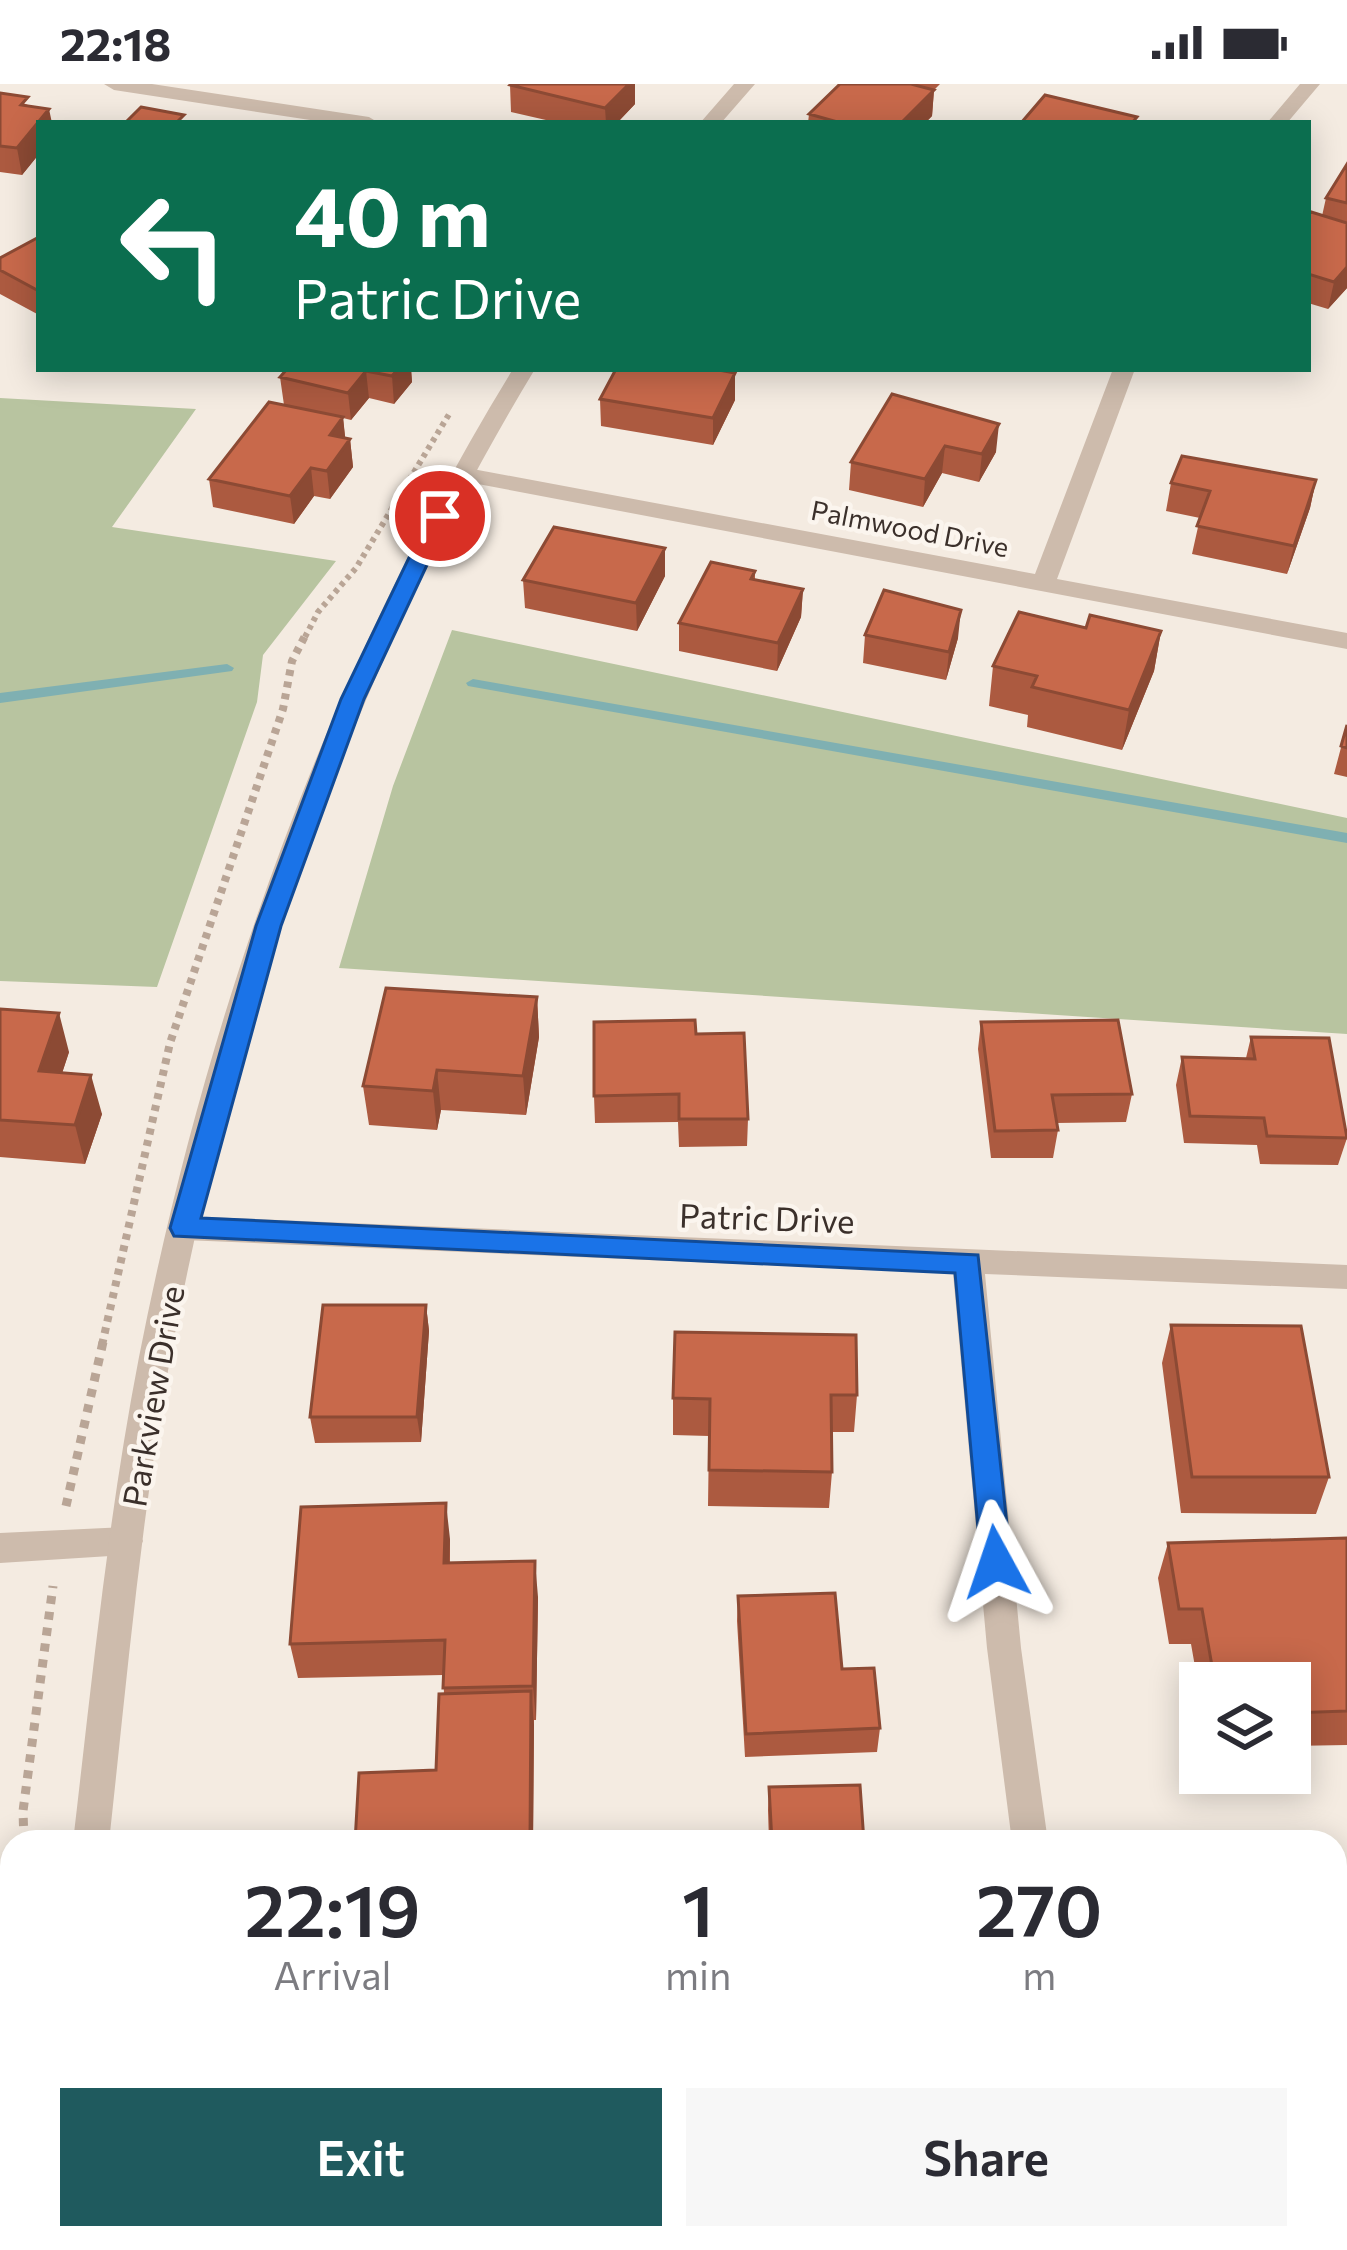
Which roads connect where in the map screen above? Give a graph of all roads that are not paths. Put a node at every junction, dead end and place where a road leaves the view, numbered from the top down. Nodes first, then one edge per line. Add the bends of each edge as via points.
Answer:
1 (114, 84) edge
2 (745, 84) edge
3 (1310, 84) edge
4 (349, 120) edge
5 (713, 120) edge
6 (1280, 120) edge
7 (522, 372) edge
8 (1123, 372) edge
9 (462, 474) junction
10 (1043, 584) junction
11 (1347, 640) edge
12 (184, 1228) junction
13 (968, 1262) junction
14 (1347, 1276) edge
15 (126, 1541) junction
16 (0, 1548) edge
17 (92, 1830) edge
18 (1028, 1830) edge

1 - 4 street
2 - 5 street
3 - 6 street
7 - 9 street, Parkview Drive
8 - 10 street
9 - 10 street, Palmwood Drive
9 - 12 street, Parkview Drive via 360,680 268,926
10 - 11 street, Palmwood Drive
12 - 13 street, Patric Drive
12 - 15 street, Parkview Drive
13 - 14 street, Patric Drive
13 - 18 street
15 - 16 street
15 - 17 street, Parkview Drive

